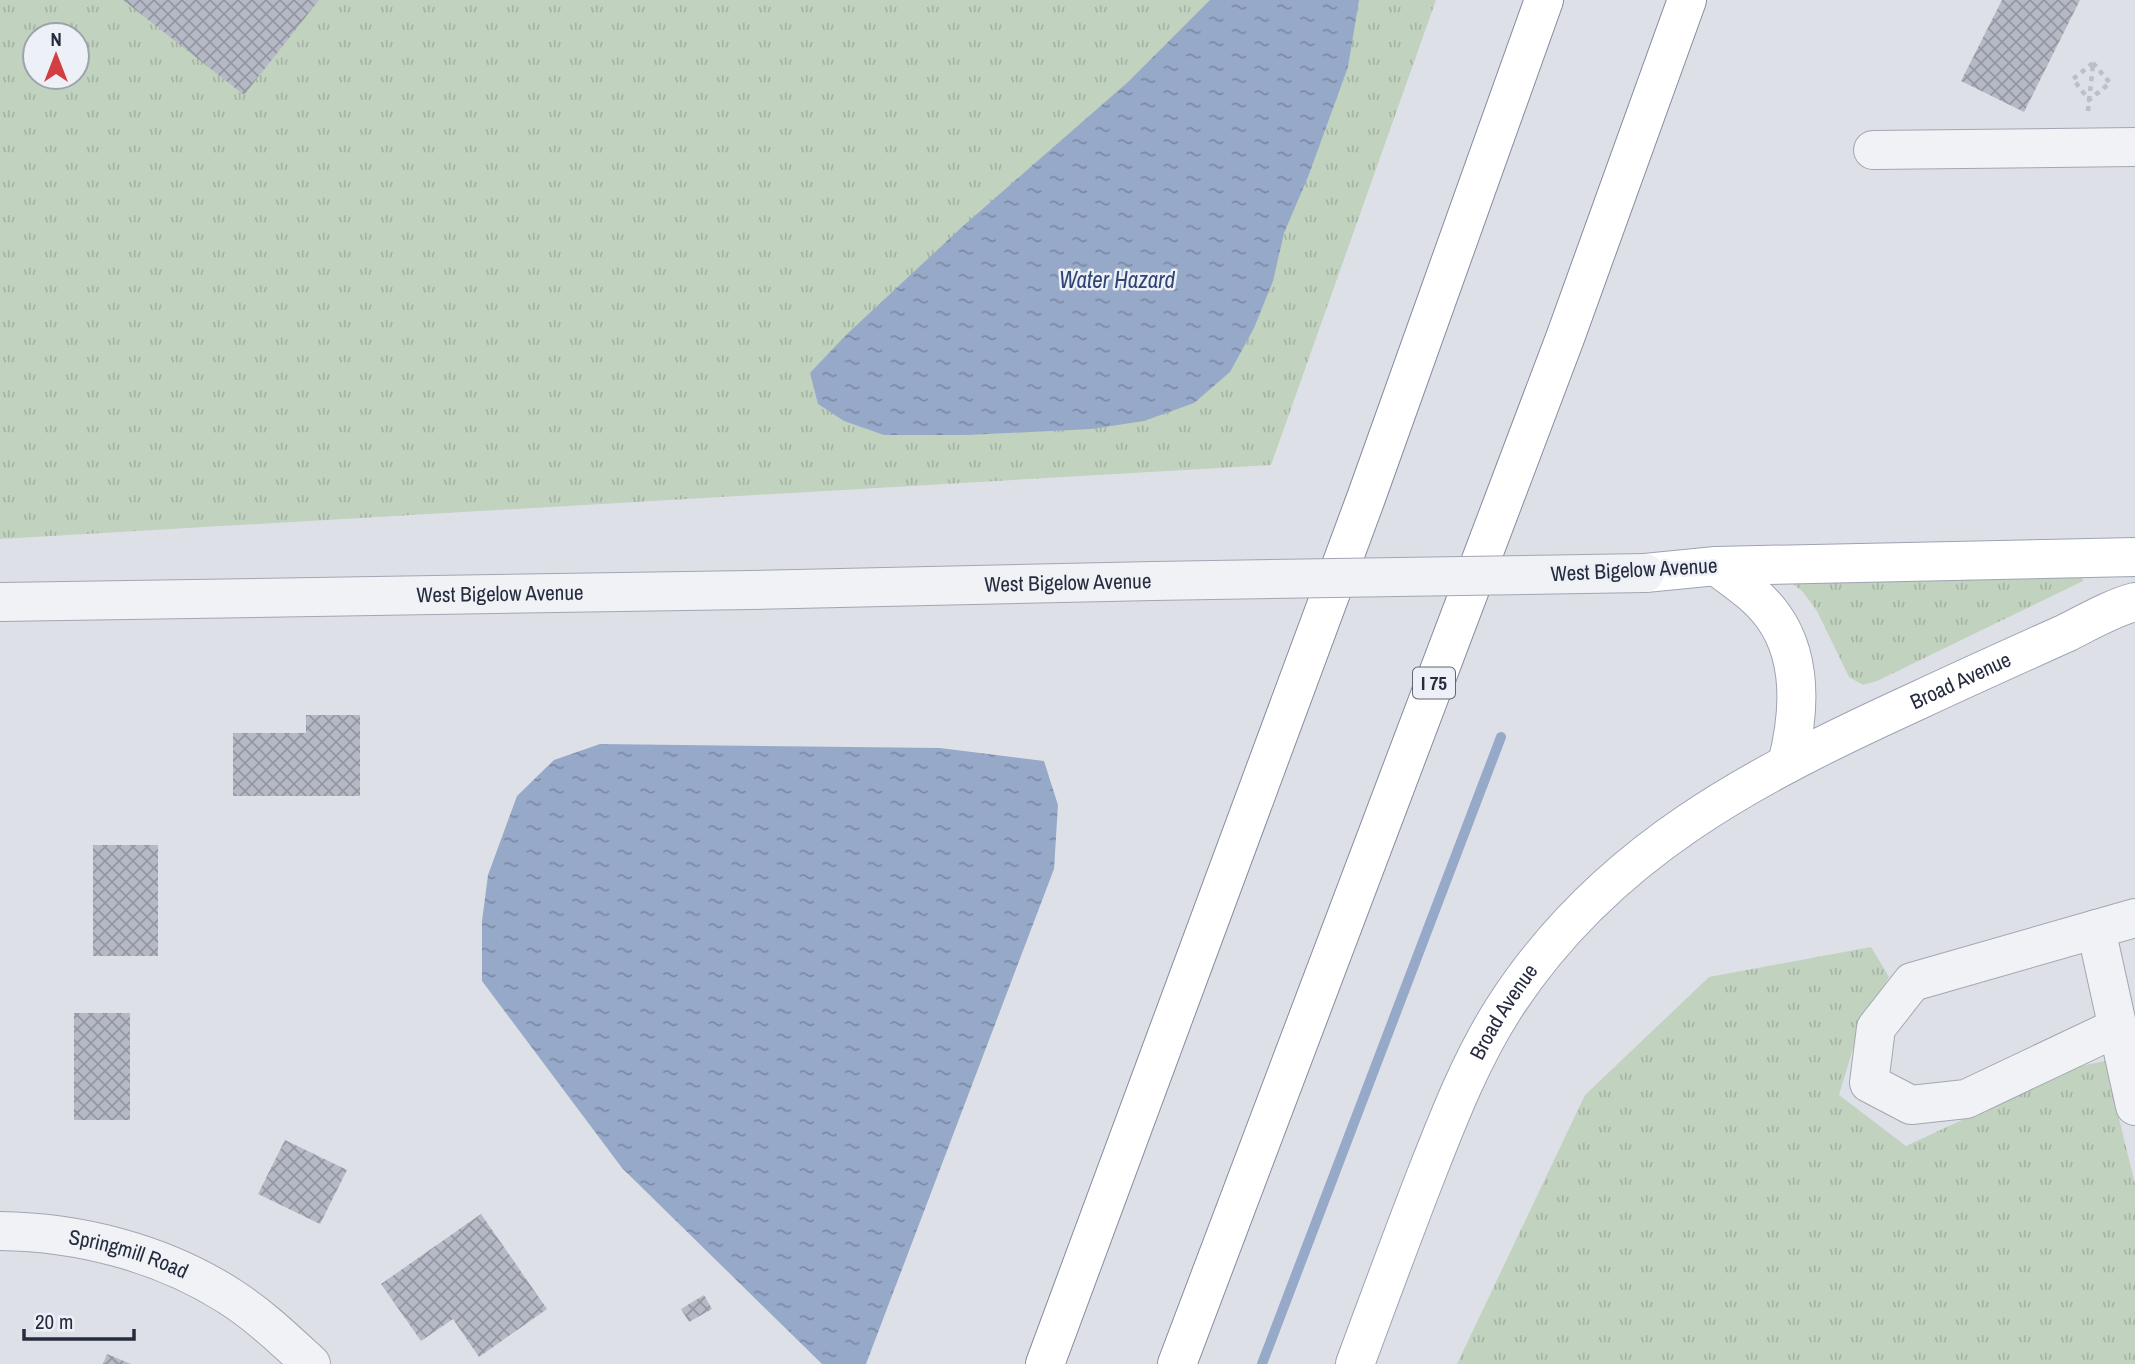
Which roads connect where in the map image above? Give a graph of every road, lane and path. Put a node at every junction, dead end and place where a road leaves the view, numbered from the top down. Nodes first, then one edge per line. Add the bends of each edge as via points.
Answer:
1 (1544, 0) edge
2 (1687, 0) edge
3 (2093, 63) junction
4 (2089, 100) junction
5 (2085, 147) junction
6 (2135, 147) edge
7 (1873, 150) dead end
8 (2135, 557) edge
9 (1716, 566) junction
10 (1645, 573) joint
11 (0, 602) edge
12 (2135, 602) edge
13 (1787, 765) junction
14 (2135, 918) edge
15 (2096, 929) junction
16 (2118, 1027) junction
17 (2135, 1106) edge
18 (0, 1231) edge
19 (311, 1364) edge
20 (1045, 1364) edge
21 (1177, 1364) edge
22 (1355, 1364) edge

1 - 20 main road via 1366,499
2 - 21 main road, I 75 via 1565,338
3 - 4 path
3 - 4 path via 2073,79
3 - 4 path via 2110,83
4 - 5 path
5 - 6 street
5 - 7 street
8 - 9 main road, West Bigelow Avenue
9 - 10 main road, West Bigelow Avenue
9 - 13 main road via 1774,617 1787,644 1798,704
10 - 11 street, West Bigelow Avenue, bridge
12 - 13 main road, Broad Avenue
13 - 22 main road, Broad Avenue via 1693,818 1649,850 1578,914 1533,965 1476,1057 1453,1107
14 - 15 street
15 - 16 street
15 - 16 street via 1912,982 1876,1028 1869,1083 1911,1105 1965,1098
16 - 17 street
18 - 19 street, Springmill Road via 49,1233 130,1250 181,1269 229,1296

